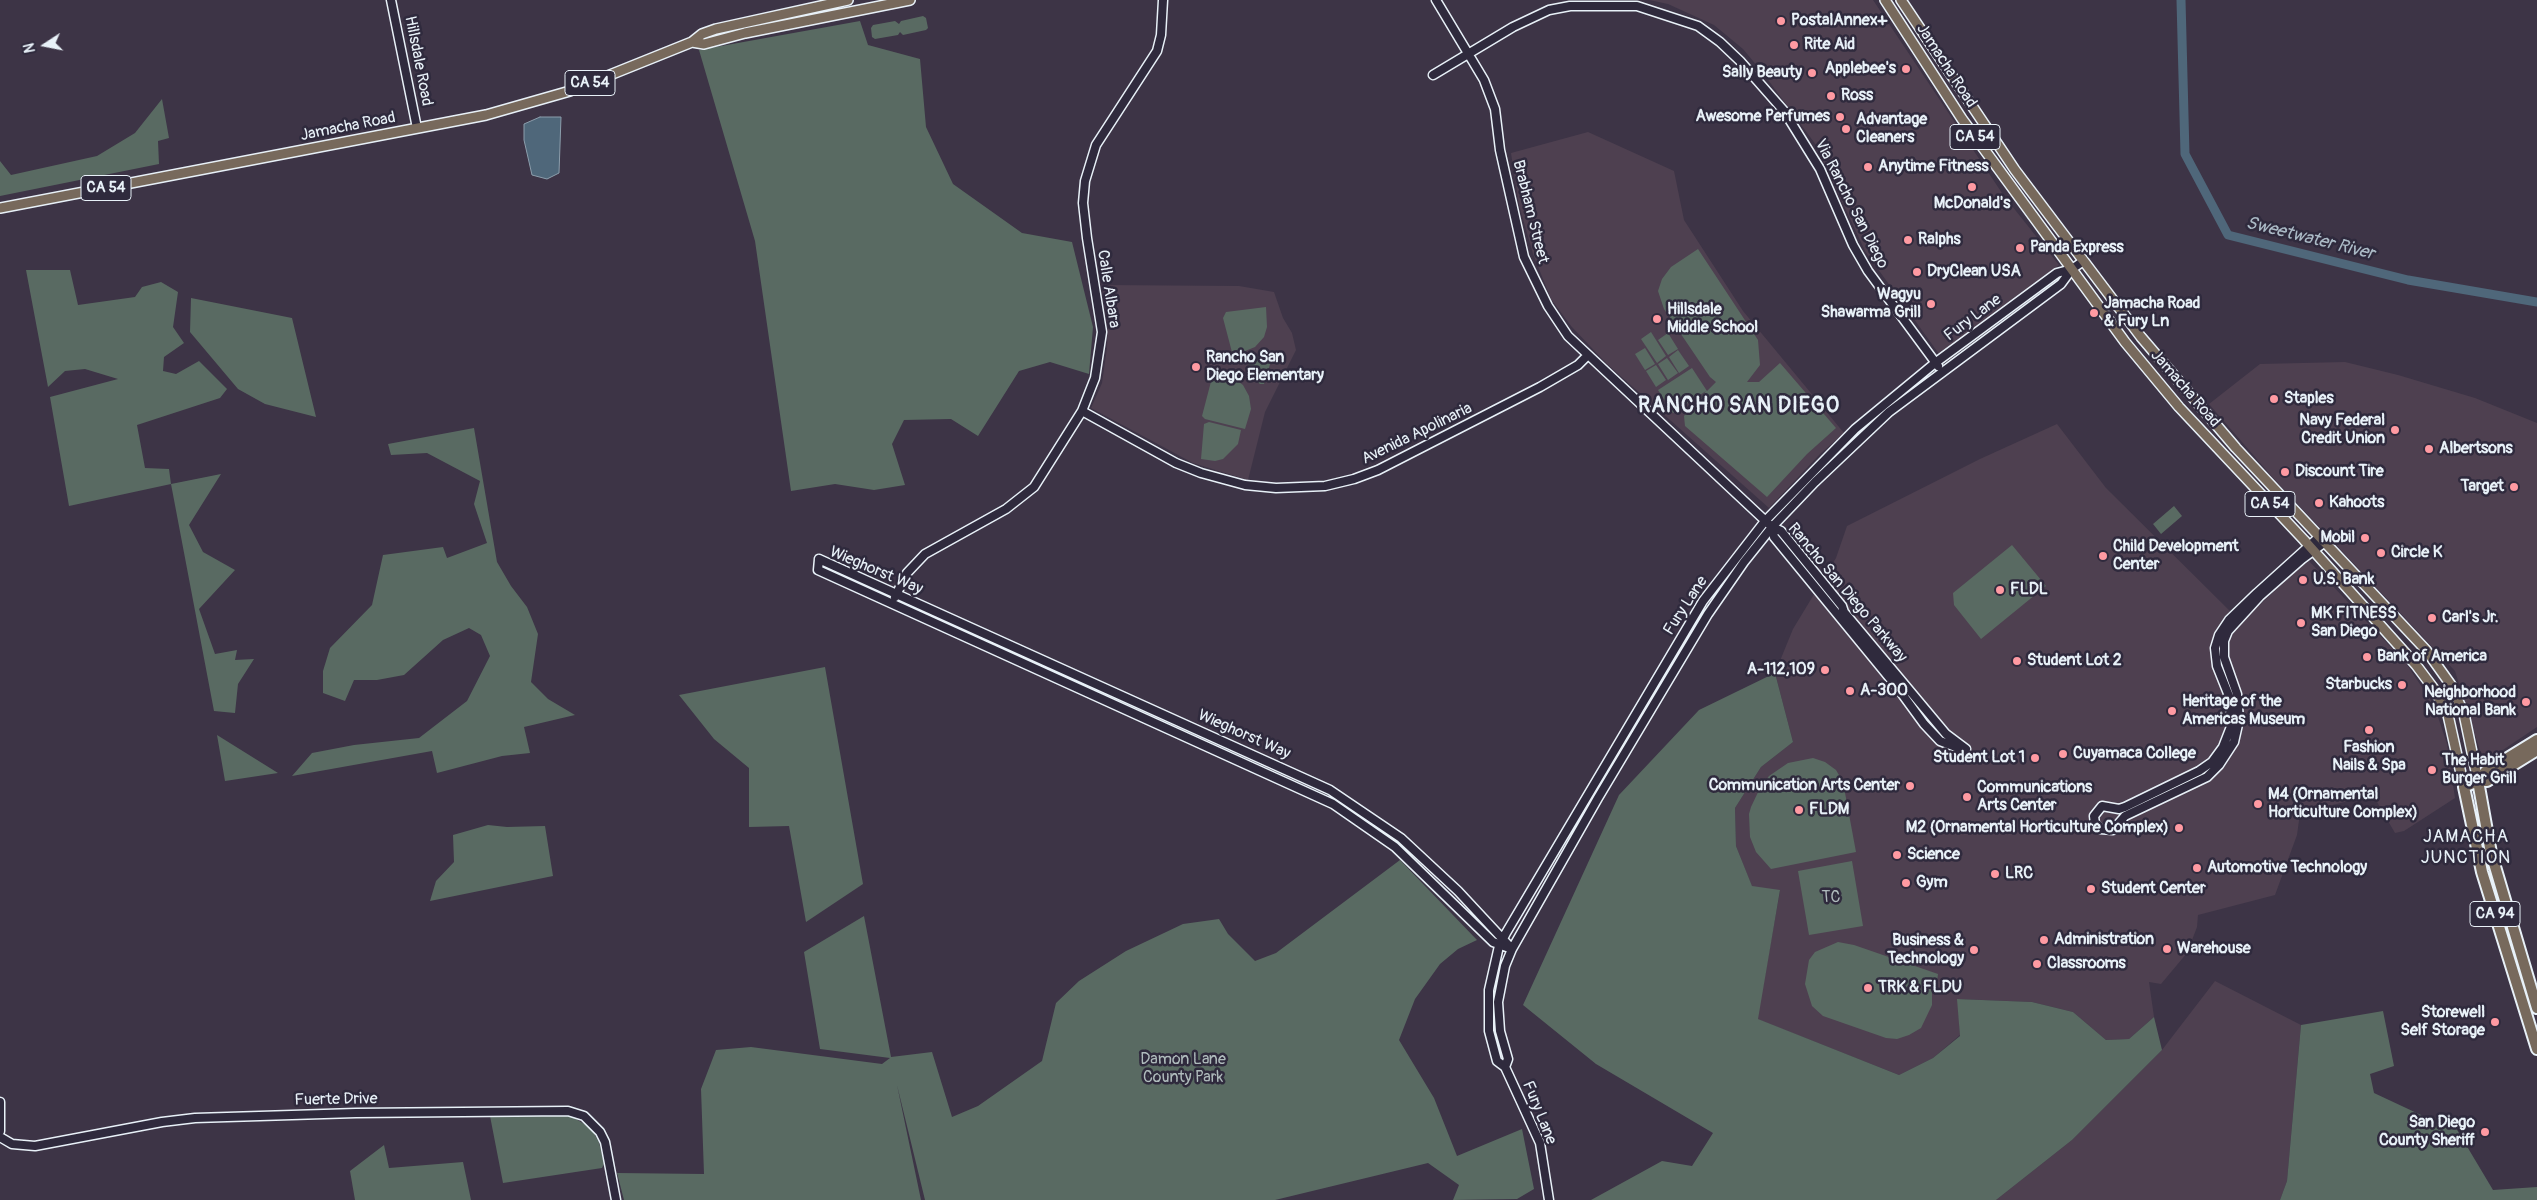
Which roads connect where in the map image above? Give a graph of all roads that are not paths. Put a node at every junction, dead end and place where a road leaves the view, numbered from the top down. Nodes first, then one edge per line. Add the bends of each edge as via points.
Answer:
1 (391, 0) edge
2 (848, 0) edge
3 (910, 0) edge
4 (1163, 0) edge
5 (1436, 0) edge
6 (1884, 0) edge
7 (1901, 0) edge
8 (835, 3) junction
9 (849, 12) junction
10 (692, 42) junction
11 (1470, 54) junction
12 (1433, 75) dead end
13 (417, 128) junction
14 (0, 208) edge
15 (2082, 262) junction
16 (2072, 269) junction
17 (1587, 356) junction
18 (1935, 363) junction
19 (1942, 371) junction
20 (1082, 411) junction
21 (1765, 521) junction
22 (1772, 527) junction
23 (2322, 540) junction
24 (2310, 548) junction
25 (896, 594) junction
26 (892, 604) junction
27 (1897, 687) junction
28 (1915, 696) junction
29 (2537, 740) edge
30 (2537, 750) edge
31 (2478, 781) junction
32 (2464, 787) junction
33 (2141, 804) junction
34 (1501, 942) junction
35 (1512, 949) junction
36 (2514, 974) junction
37 (2537, 1008) edge
38 (2522, 1022) dead end
39 (2537, 1049) edge
40 (1505, 1067) junction
41 (0, 1102) edge
42 (0, 1131) edge
43 (0, 1137) edge
44 (616, 1200) edge
45 (1549, 1200) edge

1 - 13 street, Hillsdale Road
2 - 8 main road, Jamacha Road / CA 54
3 - 9 main road, Jamacha Road / CA 54
4 - 20 street, Calle Albara via 1162,35 1157,51 1096,145 1085,180 1083,203 1102,332 1095,378
5 - 11 street, Brabham Street
6 - 16 main road, Jamacha Road / CA 54 via 1962,119
7 - 15 main road, Jamacha Road / CA 54 via 2015,170
8 - 9 main road
8 - 10 main road, Jamacha Road / CA 54 via 736,23 702,34
9 - 10 main road, Jamacha Road / CA 54 via 704,44
10 - 13 main road, Jamacha Road / CA 54 via 530,105
11 - 12 street, Via Rancho San Diego
11 - 17 street, Brabham Street via 1495,109 1500,150 1524,257 1548,306 1568,336
11 - 18 street, Via Rancho San Diego via 1513,27 1549,10 1570,6 1638,6 1698,26 1740,60 1784,111 1820,169 1868,272
13 - 14 main road, Jamacha Road / CA 54
15 - 16 street, Fury Lane
15 - 23 main road, Jamacha Road / CA 54 via 2236,448
16 - 18 street, Fury Lane via 2056,273
16 - 19 street, Fury Lane via 2061,284
16 - 24 main road, Jamacha Road / CA 54 via 2125,342 2179,407
17 - 20 street, Avenida Apolinaria via 1578,365 1540,387 1378,470 1316,487 1245,485 1201,474
17 - 21 street, Brabham Street
18 - 19 street, Via Rancho San Diego
18 - 21 street, Fury Lane via 1855,428
19 - 22 street, Fury Lane via 1875,425
20 - 25 street, Calle Albara via 1034,487 1006,509 925,554 910,568
21 - 22 street, Brabham Street
21 - 34 street, Fury Lane via 1702,601
22 - 27 street, Rancho San Diego Parkway via 1775,538
22 - 28 street, Rancho San Diego Parkway via 1781,531
22 - 35 street, Fury Lane via 1708,614
23 - 24 street
23 - 31 main road, Jamacha Road / CA 54 via 2426,650 2451,685 2464,714
24 - 32 main road, Jamacha Road / CA 54 via 2434,689 2448,715
24 - 33 street via 2229,620 2219,635 2215,648 2217,666 2230,696 2232,710 2232,724 2223,747 2212,762
25 - 26 street, Calle Albara
25 - 26 street, Wieghorst Way via 819,559 818,570
25 - 34 street, Wieghorst Way via 1330,790 1401,838
26 - 34 street, Wieghorst Way via 1333,804 1395,846
27 - 28 street via 1909,696
27 - 28 street, Rancho San Diego Parkway via 1934,735 1948,745 1966,749 1946,734
29 - 31 highway via 2486,772
30 - 31 highway via 2487,781
31 - 32 highway
31 - 37 highway, CA 94 via 2491,853
32 - 36 highway, CA 94 via 2482,872
33 - 33 street via 2119,809 2102,806 2094,816 2095,824 2106,831 2113,830
34 - 35 street, Wieghorst Way
34 - 40 street, Fury Lane via 1489,990 1489,1031 1497,1062
35 - 40 street, Fury Lane via 1498,1002 1500,1032 1508,1060
36 - 38 highway via 2513,991
36 - 39 highway, CA 94
40 - 45 street, Fury Lane via 1540,1143
41 - 42 street
43 - 44 street, Fuerte Drive via 12,1144 34,1146 196,1118 568,1111 589,1119 603,1137

